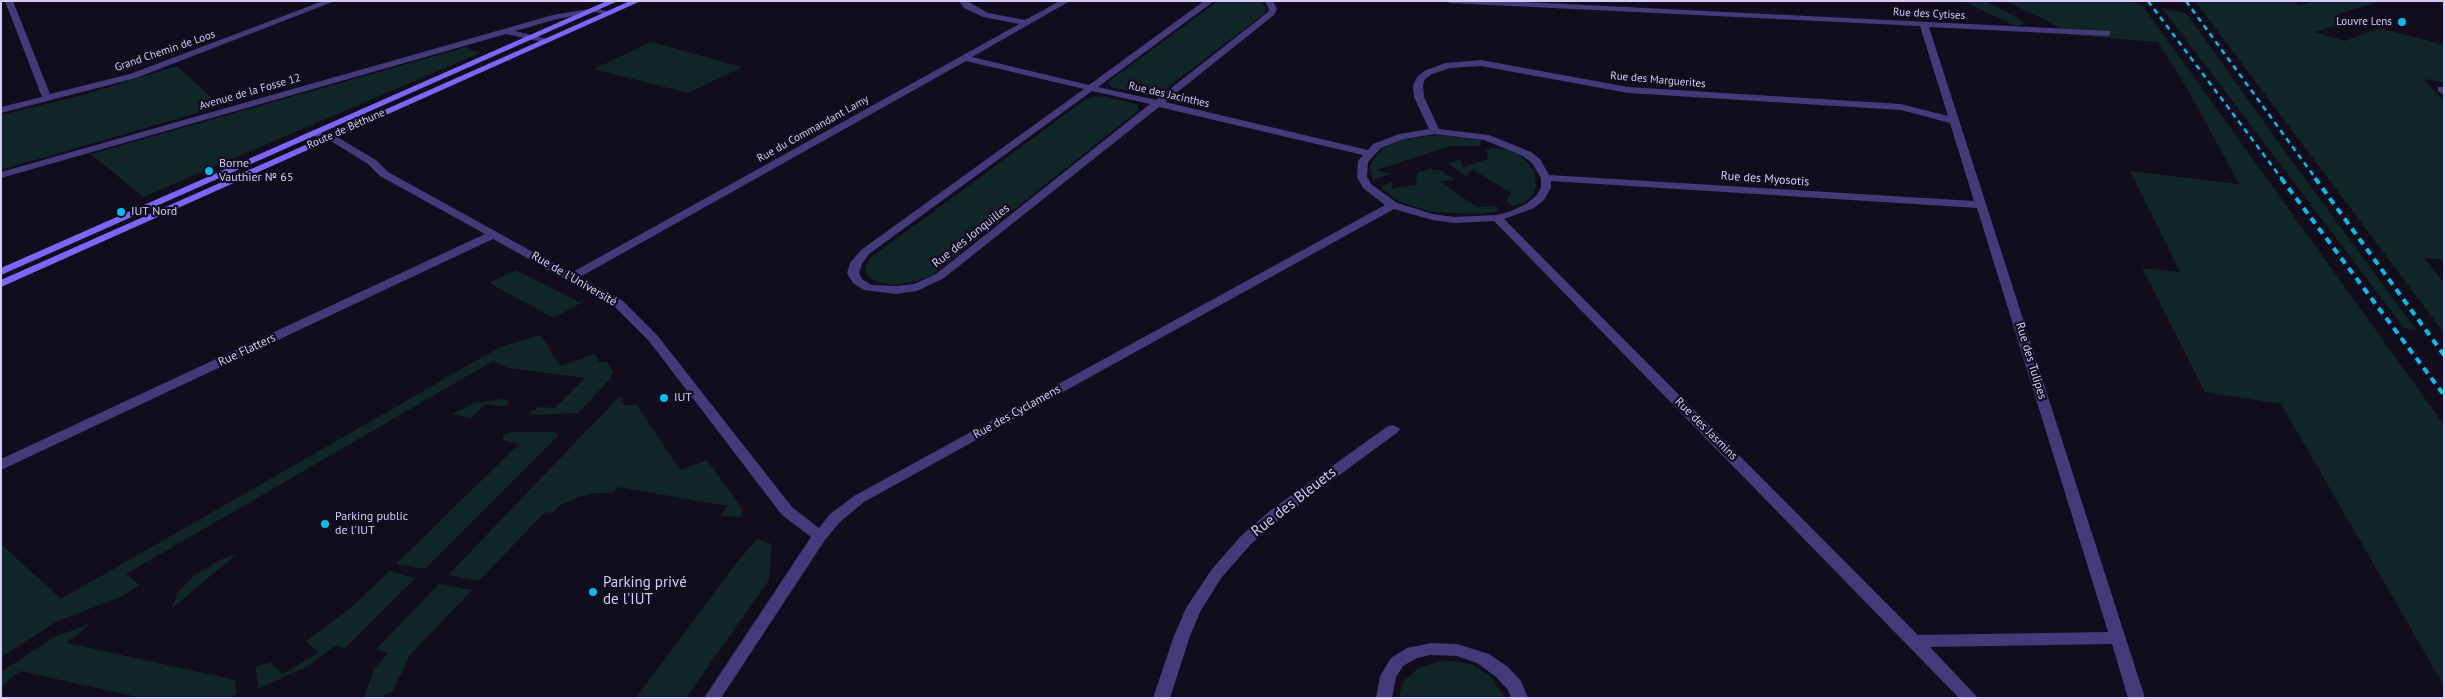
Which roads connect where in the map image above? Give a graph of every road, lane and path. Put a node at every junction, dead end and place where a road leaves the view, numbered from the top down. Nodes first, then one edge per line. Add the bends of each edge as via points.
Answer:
1 (9, 1) edge
2 (332, 1) edge
3 (614, 1) edge
4 (637, 1) edge
5 (963, 1) edge
6 (1066, 1) edge
7 (1210, 1) edge
8 (1269, 1) edge
9 (1450, 1) edge
10 (594, 10) junction
11 (610, 13) junction
12 (1026, 23) junction
13 (1924, 25) junction
14 (505, 31) junction
15 (2107, 33) dead end
16 (532, 37) junction
17 (544, 41) junction
18 (965, 58) junction
19 (1091, 88) junction
20 (47, 98) junction
21 (1157, 104) junction
22 (1, 110) edge
23 (1955, 121) junction
24 (1435, 131) junction
25 (314, 133) junction
26 (328, 137) junction
27 (1368, 153) junction
28 (1, 175) edge
29 (1546, 178) junction
30 (1393, 205) junction
31 (1982, 205) junction
32 (1497, 218) junction
33 (494, 234) junction
34 (1, 272) edge
35 (572, 277) junction
36 (1, 284) edge
37 (1393, 428) dead end
38 (1, 465) edge
39 (820, 536) junction
40 (2118, 638) junction
41 (1914, 640) junction
42 (712, 698) edge
43 (1161, 698) edge
44 (1384, 698) edge
45 (1520, 698) edge
46 (1970, 698) edge
47 (2137, 698) edge

1 - 20 street
2 - 20 street, Grand Chemin de Loos via 170,63
3 - 10 main road, Route de Béthune
4 - 11 main road, Route de Béthune
5 - 12 street via 986,15
6 - 12 street, Rue du Commandant Lamy
7 - 19 street, Rue des Jonquilles
8 - 21 street, Rue des Jonquilles via 1273,9 1271,13
9 - 13 street, Rue des Cytises
10 - 11 street, Avenue de la Fosse 12
10 - 14 street, Avenue de la Fosse 12
10 - 16 main road, Route de Béthune
11 - 17 main road, Route de Béthune
12 - 18 street, Rue du Commandant Lamy
13 - 15 street, Rue des Cytises
13 - 23 street, Rue des Tulipes
14 - 16 street, Avenue de la Fosse 12
14 - 28 street, Avenue de la Fosse 12
16 - 17 street, Avenue de la Fosse 12
16 - 25 main road, Route de Béthune
17 - 26 main road, Route de Béthune
18 - 19 street, Rue des Jacinthes
18 - 35 street, Rue du Commandant Lamy
19 - 21 street, Rue des Jacinthes
19 - 21 street, Rue des Jonquilles via 865,252 853,273 857,281 868,288 882,290 929,283
20 - 22 street, Grand Chemin de Loos
21 - 27 street, Rue des Jacinthes
23 - 24 street, Rue des Marguerites via 1901,107 1628,90 1496,65 1463,63 1438,68 1421,78 1419,97
23 - 31 street, Rue des Tulipes
24 - 27 street via 1402,136
24 - 29 street via 1470,133 1502,141 1536,161
25 - 26 street, Rue de l'Université
25 - 34 main road, Route de Béthune
26 - 33 street, Rue de l'Université via 372,162 384,174
26 - 36 main road, Route de Béthune
27 - 30 street via 1363,161 1362,177 1378,196
29 - 31 street, Rue des Myosotis
29 - 32 street via 1546,188 1540,198 1530,206
30 - 32 street via 1432,218
30 - 39 street, Rue des Cyclamens via 859,499 835,518
31 - 40 street, Rue des Tulipes
32 - 41 street, Rue des Jasmins
33 - 35 street, Rue de l'Université
33 - 38 street, Rue Flatters
35 - 39 street, Rue de l'Université via 620,304 634,318 787,511
37 - 43 street, Rue des Bleuets via 1276,514 1240,546 1194,608
39 - 42 street, Rue des Cyclamens
40 - 41 street
40 - 47 street, Rue des Tulipes
41 - 46 street, Rue des Jasmins
44 - 45 street via 1388,676 1397,662 1413,652 1431,649 1457,650 1484,658 1515,686

